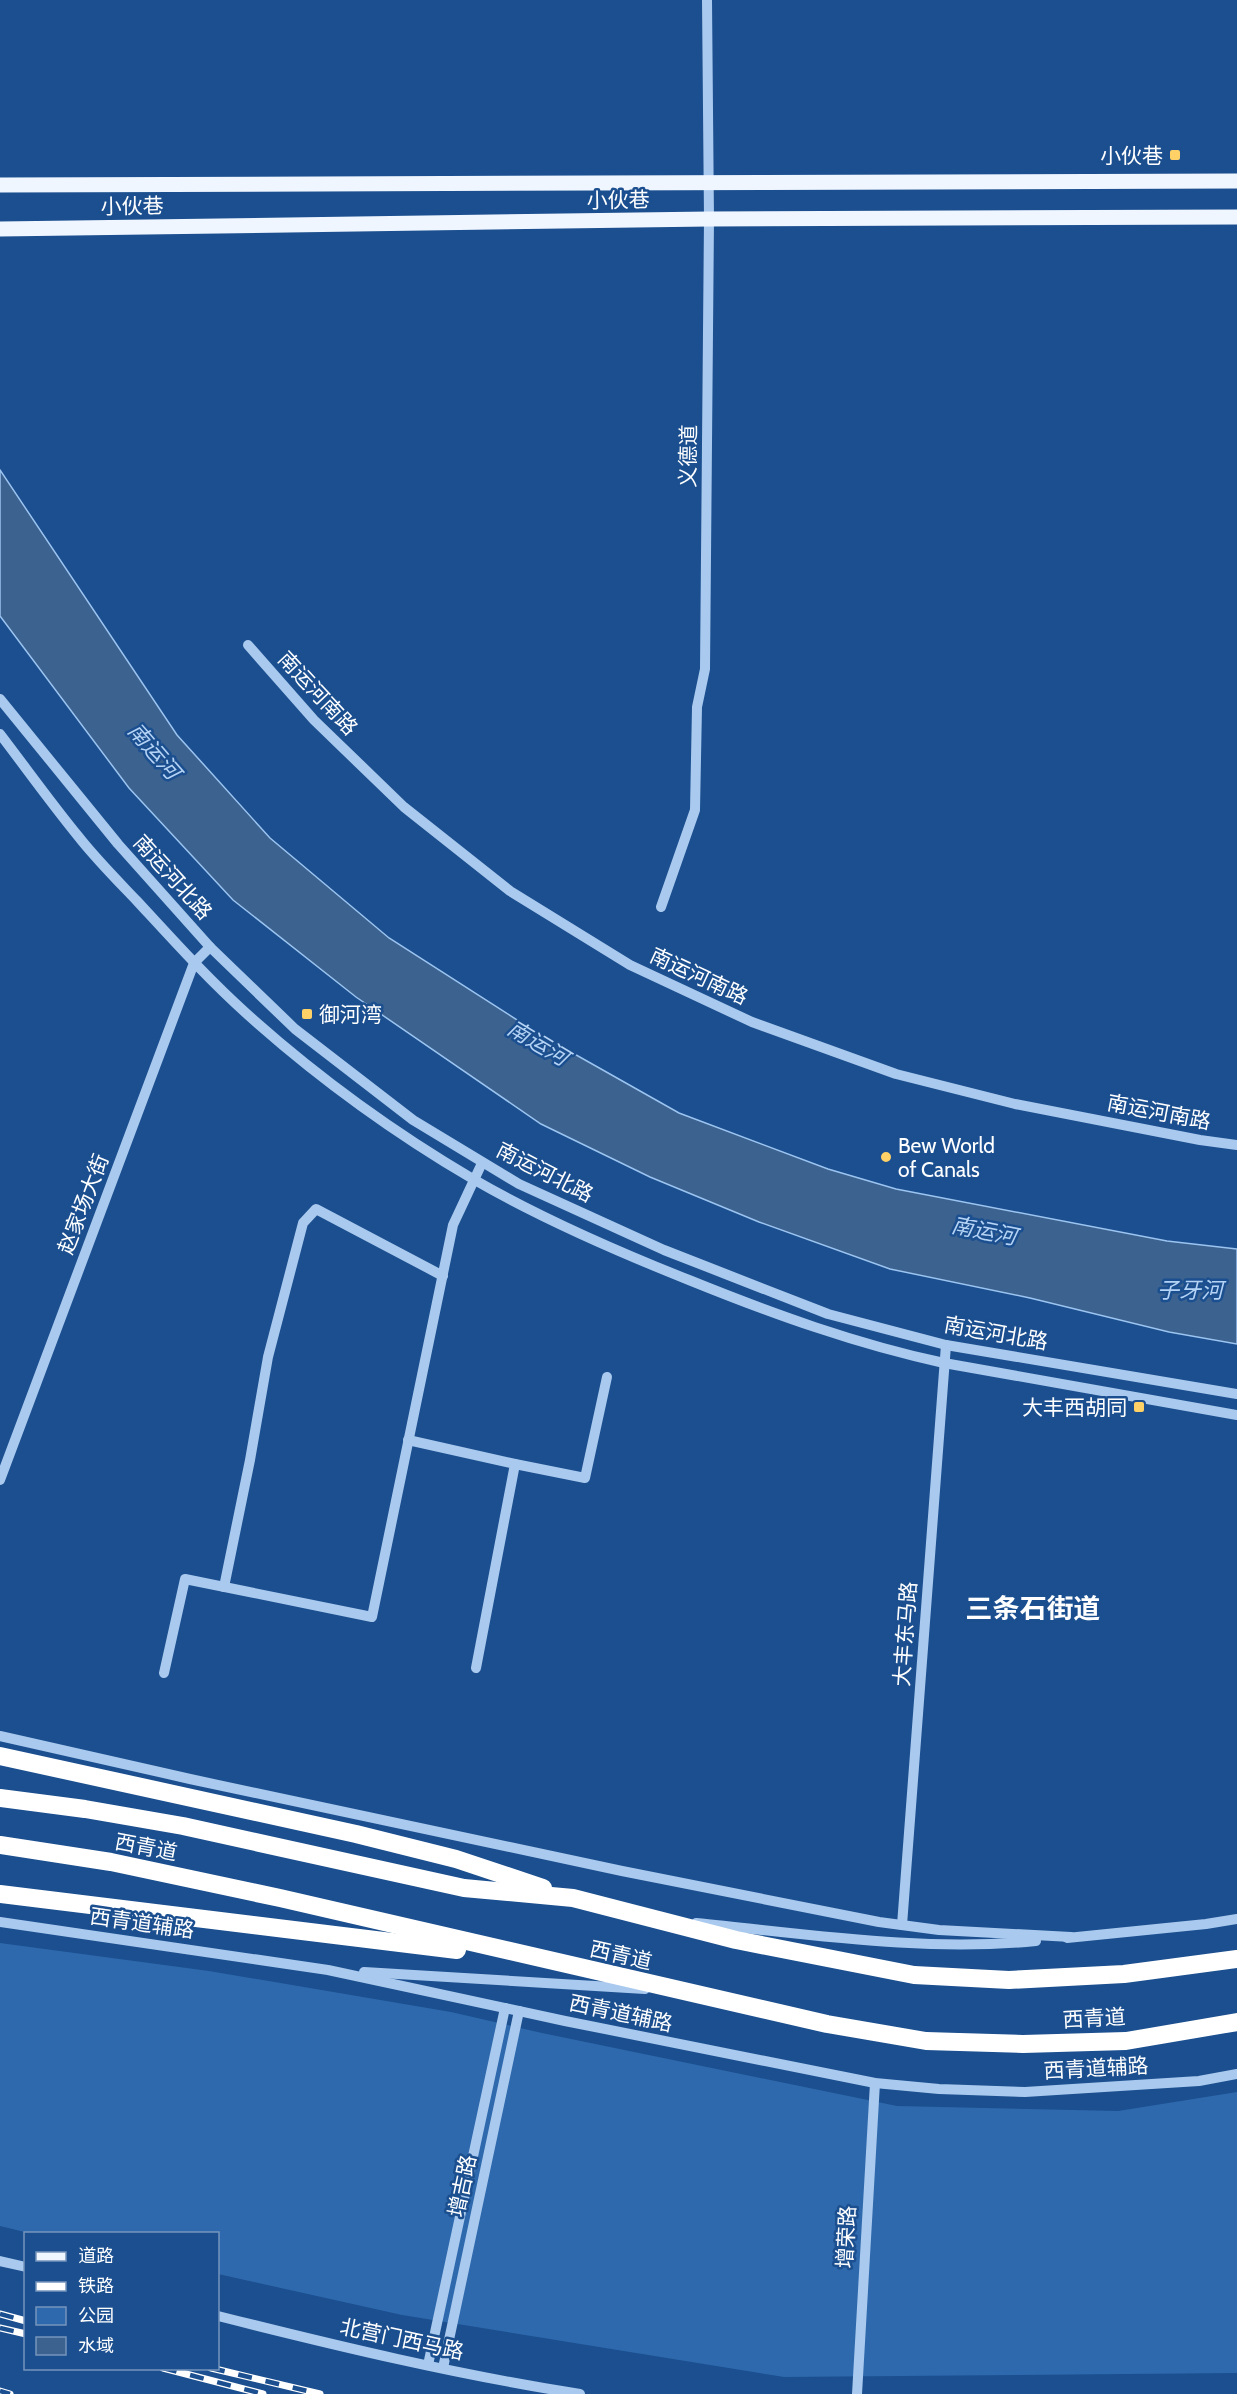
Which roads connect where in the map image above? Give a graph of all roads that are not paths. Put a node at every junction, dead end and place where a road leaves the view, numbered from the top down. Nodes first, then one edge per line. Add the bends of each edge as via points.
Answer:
1 (707, 0) edge
2 (1237, 180) edge
3 (708, 182) junction
4 (0, 185) edge
5 (1237, 217) edge
6 (709, 219) junction
7 (0, 229) edge
8 (248, 645) dead end
9 (0, 699) edge
10 (0, 734) edge
11 (661, 907) dead end
12 (210, 947) junction
13 (194, 963) junction
14 (1237, 1145) edge
15 (482, 1163) junction
16 (475, 1180) junction
17 (442, 1276) junction
18 (946, 1345) junction
19 (944, 1364) junction
20 (607, 1377) dead end
21 (1237, 1394) edge
22 (1237, 1415) edge
23 (408, 1440) junction
24 (515, 1464) junction
25 (0, 1480) edge
26 (224, 1587) junction
27 (477, 1668) dead end
28 (164, 1673) dead end
29 (0, 1736) edge
30 (0, 1756) edge
31 (0, 1798) edge
32 (0, 1845) edge
33 (0, 1894) edge
34 (573, 1898) junction
35 (657, 1919) junction
36 (1237, 1919) edge
37 (0, 1922) edge
38 (902, 1925) junction
39 (1071, 1937) junction
40 (1237, 1959) edge
41 (543, 1960) junction
42 (328, 1970) junction
43 (678, 1991) junction
44 (505, 2008) junction
45 (519, 2011) junction
46 (1237, 2022) edge
47 (1237, 2074) edge
48 (875, 2083) junction
49 (0, 2261) edge
50 (24, 2267) edge
51 (219, 2316) edge
52 (428, 2365) junction
53 (443, 2368) junction
54 (580, 2394) edge
55 (857, 2394) edge

1 - 3 street, 义德道
2 - 3 main road, 小伙巷
3 - 4 main road, 小伙巷
3 - 6 street, 义德道
5 - 6 main road, 小伙巷
6 - 7 main road, 小伙巷
6 - 11 street, 义德道 via 705,669 697,707 695,810
8 - 14 street, 南运河南路 via 314,720 404,807 510,891 630,965 752,1022 896,1074 1015,1104
9 - 12 street, 南运河北路 via 118,844
10 - 13 street, 南运河北路 via 80,838
12 - 13 street, 赵家场大街
12 - 15 street, 南运河北路 via 295,1029 413,1119
13 - 16 street, 南运河北路 via 327,1080 413,1142
13 - 25 street, 赵家场大街
15 - 16 street
15 - 18 street, 南运河北路 via 585,1215 731,1278 828,1314
16 - 17 street via 453,1225
16 - 19 street, 南运河北路 via 609,1247 772,1313
17 - 23 street
17 - 26 street via 316,1209 303,1223 268,1357
18 - 19 street, 大丰东马路
18 - 21 street, 南运河北路
19 - 22 street, 南运河北路
19 - 38 street, 大丰东马路
20 - 24 street via 585,1478
23 - 24 street
23 - 26 street via 372,1617
24 - 27 street
26 - 28 street via 185,1580
29 - 38 street via 610,1869
30 - 34 highway via 256,1811 456,1860
31 - 34 highway, 西青道 via 183,1826 464,1888
32 - 41 highway, 西青道 via 111,1862
33 - 41 highway
34 - 35 highway, 西青道
35 - 39 street via 861,1941 946,1945
35 - 40 highway, 西青道 via 736,1940 914,1975 1010,1980 1124,1974
36 - 39 street
37 - 42 street, 西青道辅路
38 - 39 street
41 - 43 highway, 西青道
42 - 43 street
42 - 44 street, 西青道辅路
43 - 46 highway, 西青道 via 826,2024 926,2041 1126,2041
44 - 45 street, 西青道辅路
44 - 52 street, 增吉路
45 - 48 street, 西青道辅路
45 - 53 street, 增吉路
47 - 48 street, 西青道辅路 via 1187,2082 1025,2092
48 - 55 street, 增荣路
49 - 50 street
51 - 52 street, 北营门西马路
52 - 53 street, 北营门西马路
53 - 54 street, 北营门西马路

